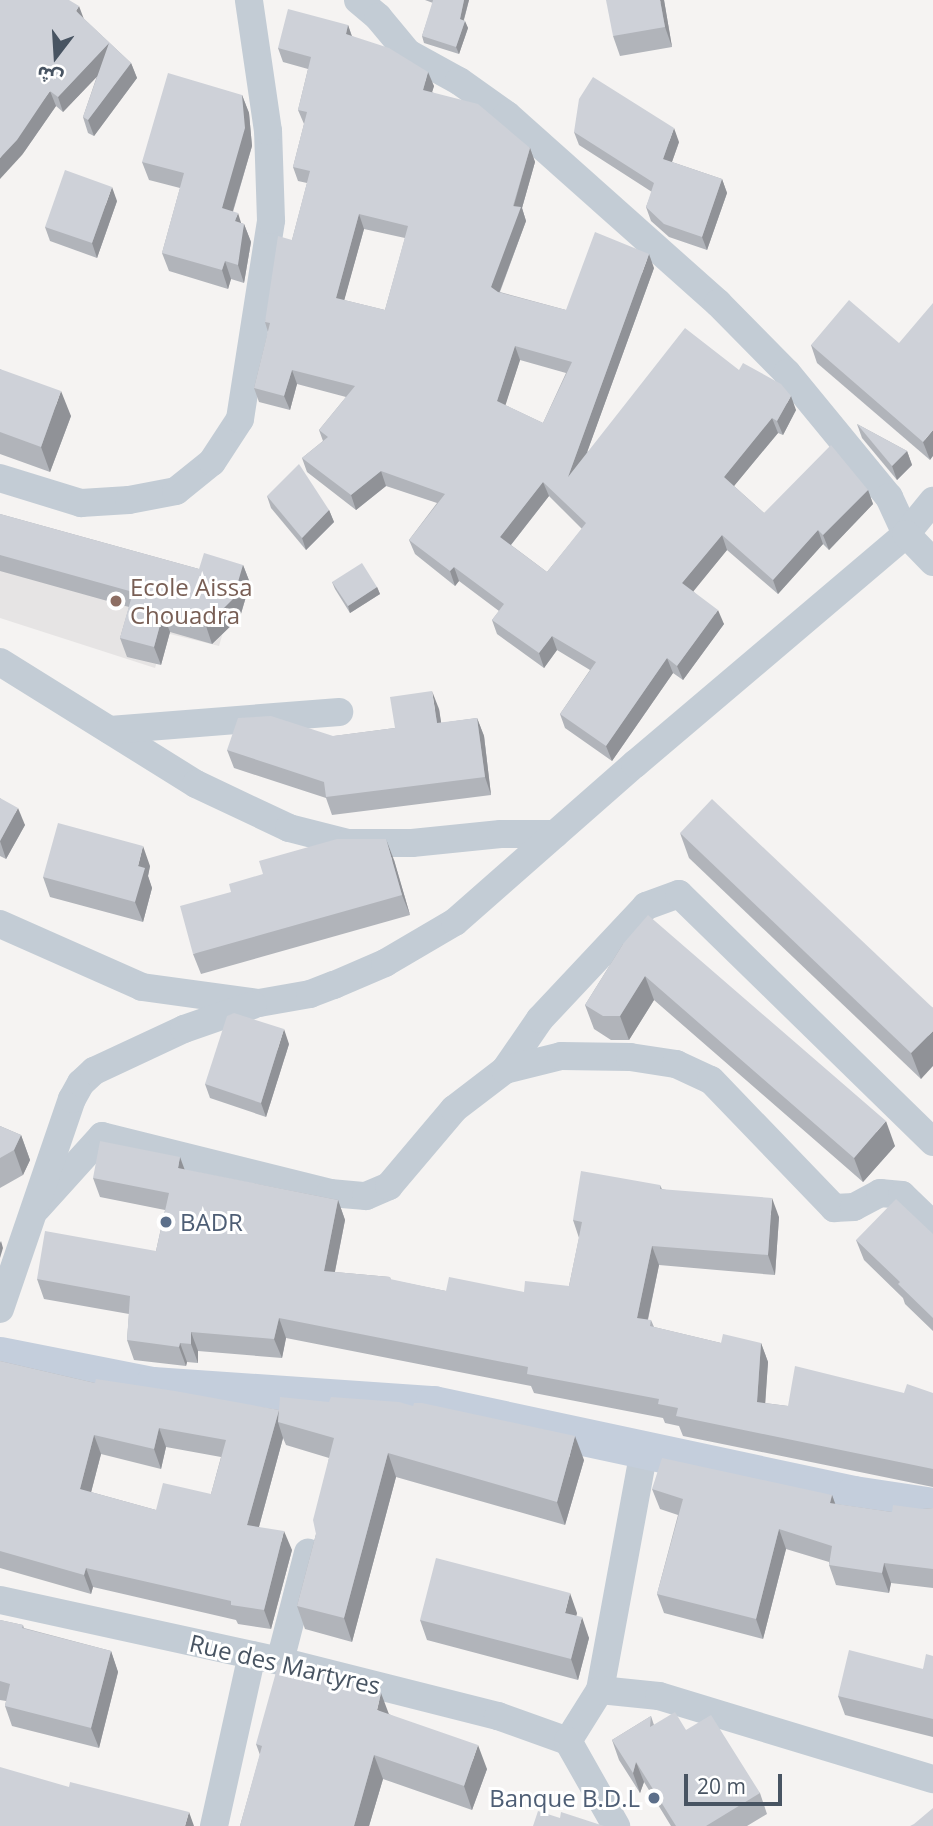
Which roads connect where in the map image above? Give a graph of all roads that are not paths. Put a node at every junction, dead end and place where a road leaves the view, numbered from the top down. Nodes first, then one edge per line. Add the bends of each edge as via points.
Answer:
1 (249, 0) edge
2 (358, 0) edge
3 (0, 478) edge
4 (933, 501) edge
5 (906, 534) junction
6 (933, 562) edge
7 (0, 662) edge
8 (340, 712) dead end
9 (110, 730) junction
10 (555, 834) junction
11 (0, 924) edge
12 (259, 1003) junction
13 (505, 1070) junction
14 (933, 1142) edge
15 (37, 1208) junction
16 (933, 1225) edge
17 (0, 1310) edge
18 (0, 1356) edge
19 (644, 1450) junction
20 (933, 1507) edge
21 (308, 1553) edge
22 (0, 1600) edge
23 (252, 1655) junction
24 (279, 1661) junction
25 (600, 1690) junction
26 (568, 1741) junction
27 (933, 1779) edge
28 (214, 1826) edge
29 (616, 1826) edge

1 - 3 street via 268,131 271,220 240,419 212,462 176,491 81,503
2 - 5 street via 408,53 459,80 507,115 718,303 787,373 881,486
4 - 5 street
5 - 6 street
5 - 10 street
7 - 9 street
8 - 9 street
9 - 10 street via 219,795 289,828 348,843
10 - 12 street via 455,922 429,939 334,985
11 - 12 street via 142,987
12 - 15 street via 184,1029 94,1071 81,1083
13 - 14 street via 540,1019 646,906 680,894
13 - 15 street via 454,1109 388,1186 366,1196 330,1193 102,1136
13 - 16 street via 561,1056 630,1057 677,1064 711,1080 834,1208 854,1207 880,1192 902,1195
15 - 17 street
18 - 19 street via 153,1386 434,1405
19 - 20 street via 854,1495
19 - 25 street
21 - 24 street
22 - 23 street, Rue des Martyres
23 - 24 street, Rue des Martyres
23 - 28 street
24 - 26 street, Rue des Martyres via 498,1716
25 - 26 street
25 - 27 street via 659,1696
26 - 29 street

